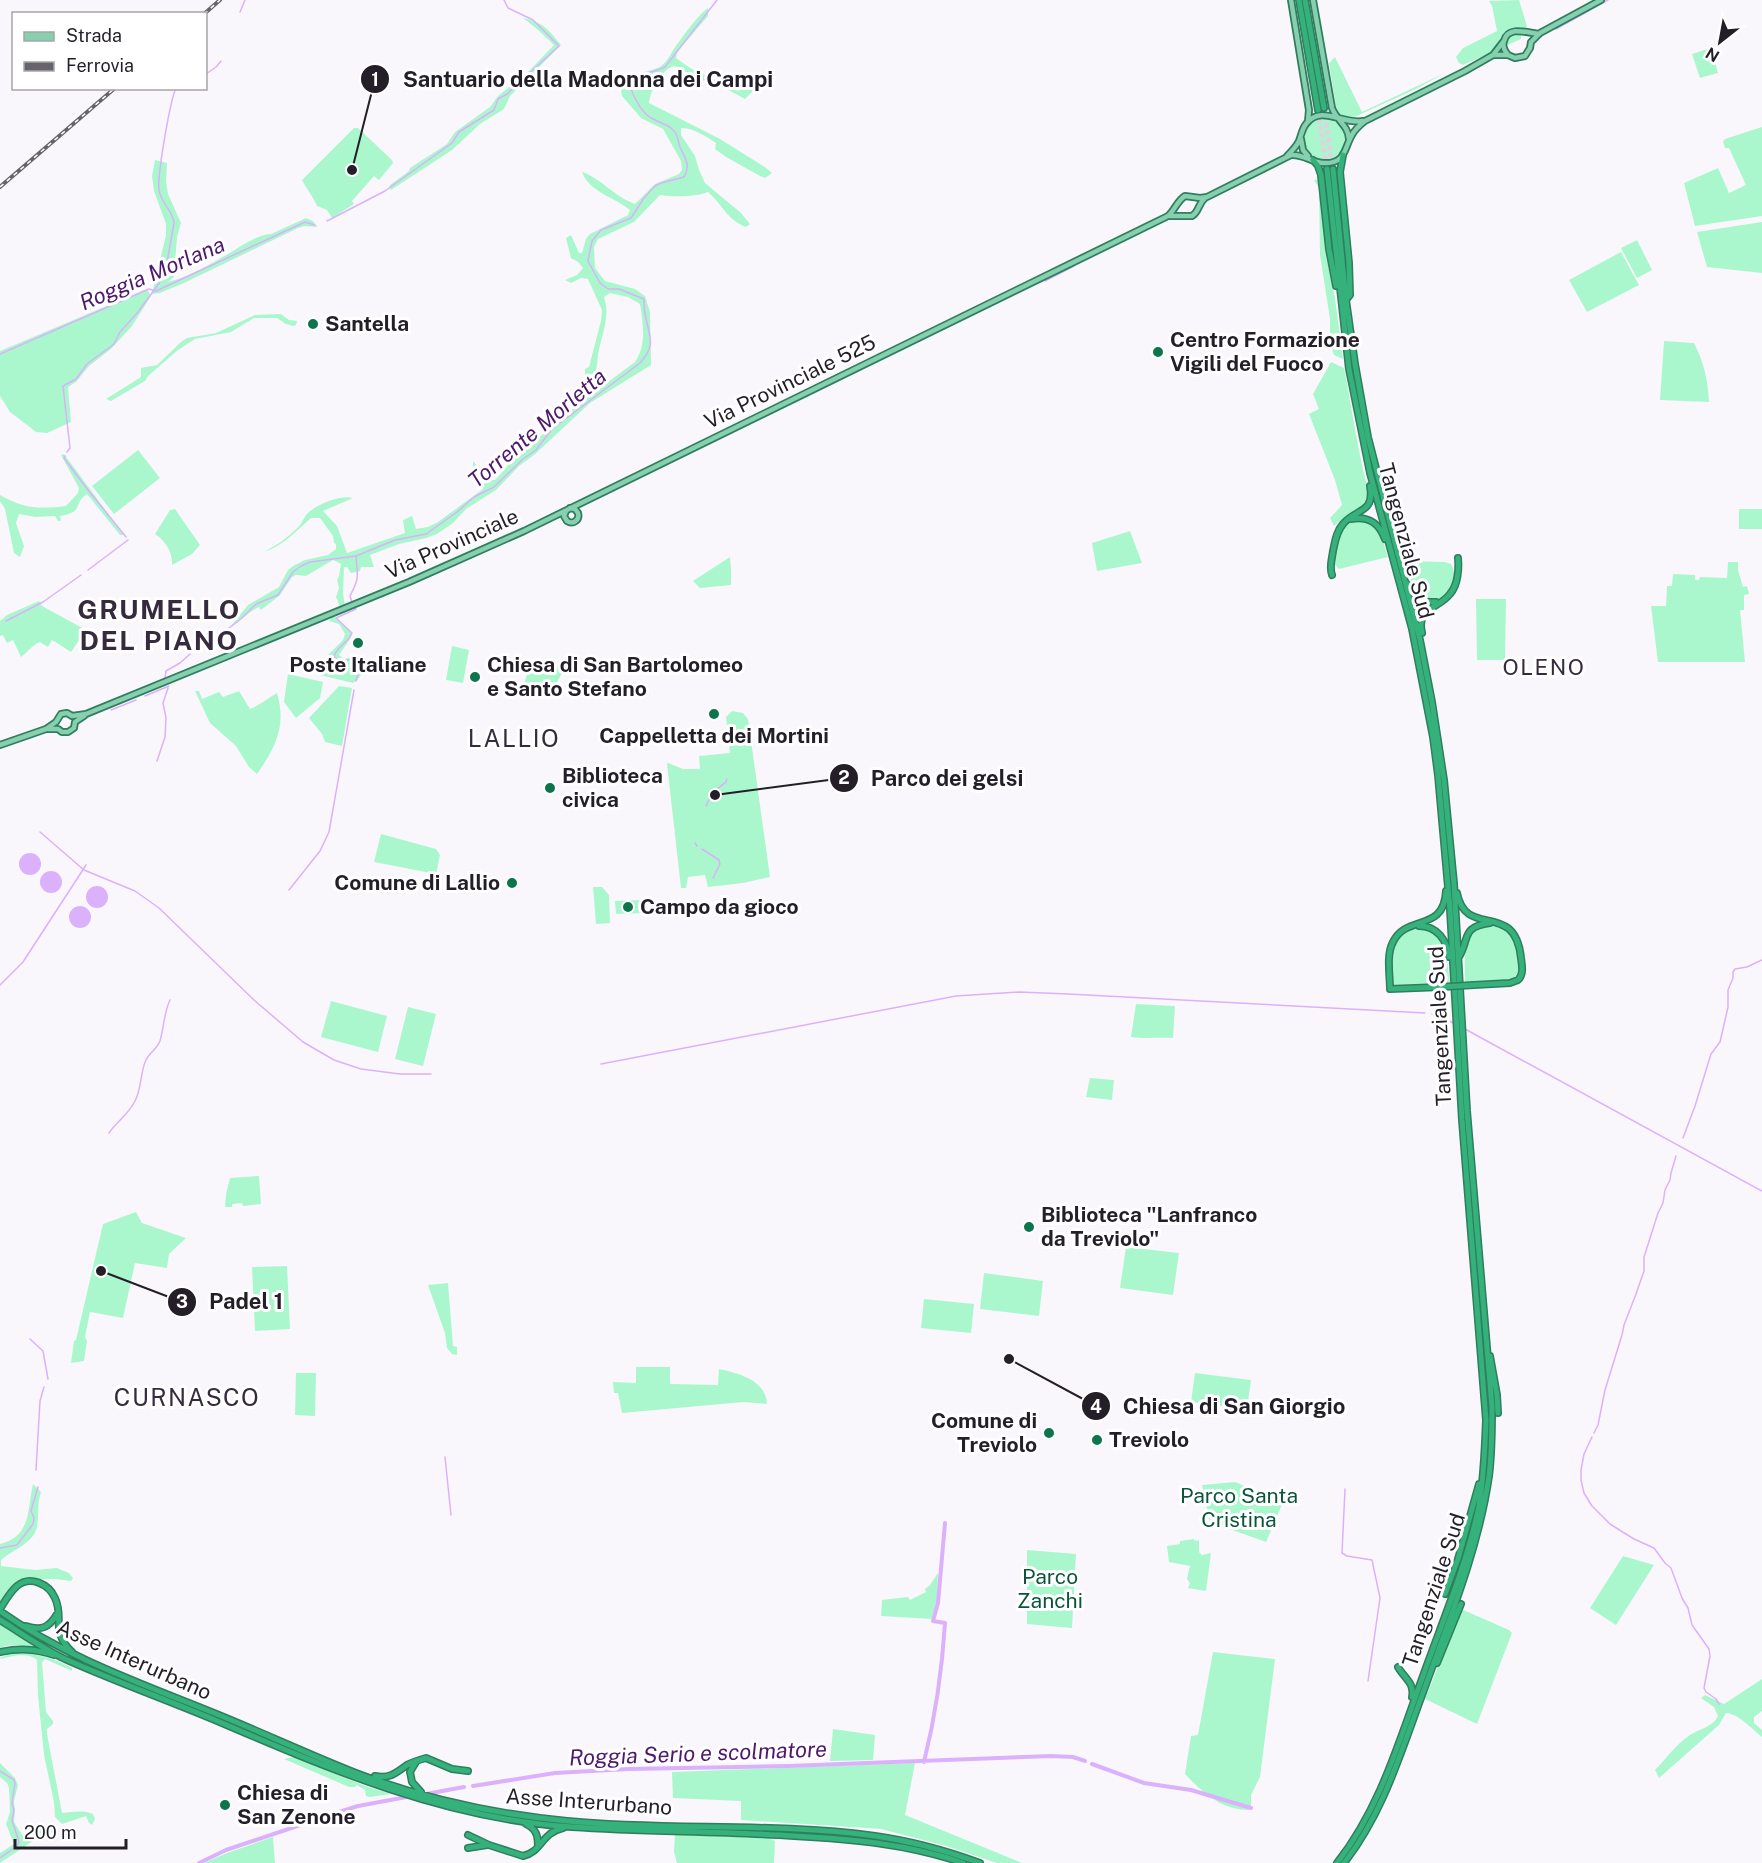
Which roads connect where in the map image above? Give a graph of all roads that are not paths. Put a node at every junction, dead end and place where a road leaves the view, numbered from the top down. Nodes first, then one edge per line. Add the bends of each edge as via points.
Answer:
1 (1291, 0) edge
2 (1299, 0) edge
3 (1305, 0) edge
4 (1313, 0) edge
5 (1601, 0) edge
6 (1525, 33) junction
7 (1539, 34) junction
8 (1503, 42) junction
9 (1531, 42) junction
10 (1493, 55) junction
11 (1508, 55) junction
12 (1338, 118) junction
13 (1308, 121) junction
14 (1365, 121) junction
15 (1301, 136) junction
16 (1349, 140) junction
17 (1343, 155) junction
18 (1287, 156) junction
19 (1312, 159) junction
20 (1330, 169) tunnel mouth
21 (1207, 196) junction
22 (1194, 198) junction
23 (1177, 206) junction
24 (1198, 206) junction
25 (1168, 216) junction
26 (1182, 216) junction
27 (1343, 299) junction
28 (1369, 469) junction
29 (589, 500) junction
30 (568, 509) junction
31 (579, 516) junction
32 (551, 517) junction
33 (566, 519) junction
34 (1349, 519) junction
35 (539, 523) joint
36 (1332, 561) dead end
37 (1457, 571) dead end
38 (1403, 584) junction
39 (1440, 602) junction
40 (1420, 640) junction
41 (86, 714) junction
42 (72, 716) junction
43 (56, 722) junction
44 (75, 722) junction
45 (46, 729) junction
46 (58, 729) junction
47 (0, 745) edge
48 (1445, 839) junction
49 (1454, 884) junction
50 (1495, 922) junction
51 (1412, 926) junction
52 (1458, 958) junction
53 (1454, 1001) junction
54 (1459, 1037) junction
55 (1491, 1396) junction
56 (1492, 1406) junction
57 (1498, 1413) dead end
58 (1486, 1420) junction
59 (1445, 1594) dead end
60 (1461, 1604) dead end
61 (1, 1609) edge
62 (58, 1612) junction
63 (0, 1620) edge
64 (14, 1621) junction
65 (0, 1652) edge
66 (76, 1656) junction
67 (63, 1658) junction
68 (1398, 1667) dead end
69 (1432, 1667) junction
70 (1393, 1759) junction
71 (417, 1761) junction
72 (468, 1771) dead end
73 (355, 1775) junction
74 (424, 1795) junction
75 (479, 1811) junction
76 (519, 1822) junction
77 (571, 1827) junction
78 (468, 1835) dead end
79 (1358, 1838) junction
80 (489, 1845) junction
81 (538, 1847) junction
82 (468, 1848) dead end
83 (1352, 1848) junction
84 (963, 1863) edge
85 (980, 1863) edge
86 (1337, 1863) edge
87 (1344, 1863) edge

1 - 13 main road
2 - 3 highway via 1321,109
4 - 12 main road via 1332,110
5 - 7 main road
6 - 7 main road
6 - 8 main road via 1512,31
6 - 9 main road
7 - 9 main road
8 - 10 main road
8 - 11 main road
9 - 11 main road via 1525,56
10 - 11 main road
10 - 14 main road
12 - 13 main road via 1322,115
12 - 14 main road
12 - 16 main road via 1346,127
13 - 15 main road
14 - 16 main road
15 - 18 main road
15 - 19 main road via 1303,150
16 - 17 main road
17 - 19 main road via 1328,163
17 - 27 highway via 1340,166 1350,295
18 - 19 main road
18 - 21 main road
19 - 27 highway via 1321,174 1335,283
20 - 27 highway, Tangenziale Sud
21 - 22 main road
21 - 24 main road
22 - 23 main road via 1185,196
22 - 24 main road
23 - 25 main road
23 - 26 main road
24 - 26 main road via 1194,215
25 - 26 main road
25 - 29 main road, Via Provinciale 525
27 - 28 highway, Tangenziale Sud via 1349,369
27 - 38 highway, Tangenziale Sud via 1368,437
28 - 34 highway via 1370,502
28 - 38 highway, Tangenziale Sud
29 - 30 main road, Via Provinciale 525
29 - 31 main road
30 - 31 main road via 577,510
30 - 32 main road, Via Provinciale 525
30 - 33 main road
31 - 33 main road via 573,522
32 - 33 main road
32 - 35 main road, Via Provinciale 525
34 - 36 highway via 1338,533
34 - 38 highway via 1366,518 1378,526
35 - 41 main road, Via Provinciale via 430,573
37 - 39 highway via 1453,590
38 - 39 highway via 1423,601
38 - 40 highway, Tangenziale Sud
38 - 48 highway, Tangenziale Sud via 1433,737
39 - 40 highway via 1424,615
40 - 49 highway, Tangenziale Sud via 1444,780
41 - 42 main road
41 - 44 main road
42 - 43 main road via 61,714
42 - 44 main road
43 - 45 main road
43 - 46 main road
44 - 46 main road via 70,731
45 - 46 main road
45 - 47 main road
48 - 51 highway via 1443,907 1433,918
48 - 53 highway, Tangenziale Sud
49 - 50 highway via 1462,907 1469,914
49 - 52 highway, Tangenziale Sud
50 - 51 highway, bridge via 1509,928 1516,937 1521,976 1517,981 1390,989 1391,945
50 - 52 highway via 1470,930
51 - 53 highway via 1431,928 1445,942
52 - 54 highway, Tangenziale Sud
53 - 54 highway, Tangenziale Sud
54 - 55 highway, Tangenziale Sud
54 - 55 highway, Tangenziale Sud via 1461,1120
55 - 56 highway, Tangenziale Sud
56 - 57 highway
56 - 58 highway, Tangenziale Sud
56 - 69 highway, Tangenziale Sud via 1490,1465 1482,1515
58 - 59 highway via 1479,1485
58 - 70 highway, Tangenziale Sud via 1479,1504 1469,1545
60 - 69 highway
61 - 62 highway via 18,1585 34,1582 53,1594
61 - 64 highway
62 - 64 highway via 51,1624 39,1629
62 - 66 highway via 59,1633
63 - 67 highway, Asse Interurbano
64 - 66 highway, Asse Interurbano
65 - 67 highway via 32,1649
66 - 73 highway, Asse Interurbano
67 - 73 highway, Asse Interurbano
68 - 70 highway via 1413,1690
69 - 79 highway, Tangenziale Sud via 1389,1787
70 - 79 highway, Tangenziale Sud
71 - 72 highway via 428,1758 452,1769
71 - 73 highway via 398,1773 381,1777
71 - 74 highway via 412,1766 411,1779
73 - 74 highway, Asse Interurbano
73 - 75 highway, Asse Interurbano via 436,1803
74 - 75 highway, Asse Interurbano
75 - 76 highway, Asse Interurbano
75 - 85 highway, Asse Interurbano via 570,1821 878,1836
76 - 77 highway, Asse Interurbano
76 - 81 highway via 535,1830
77 - 81 highway via 551,1832
77 - 84 highway, Asse Interurbano via 858,1840
78 - 80 highway
79 - 83 highway, Tangenziale Sud
80 - 81 highway via 523,1856
80 - 82 highway
83 - 86 highway, Tangenziale Sud
83 - 87 highway, Tangenziale Sud

